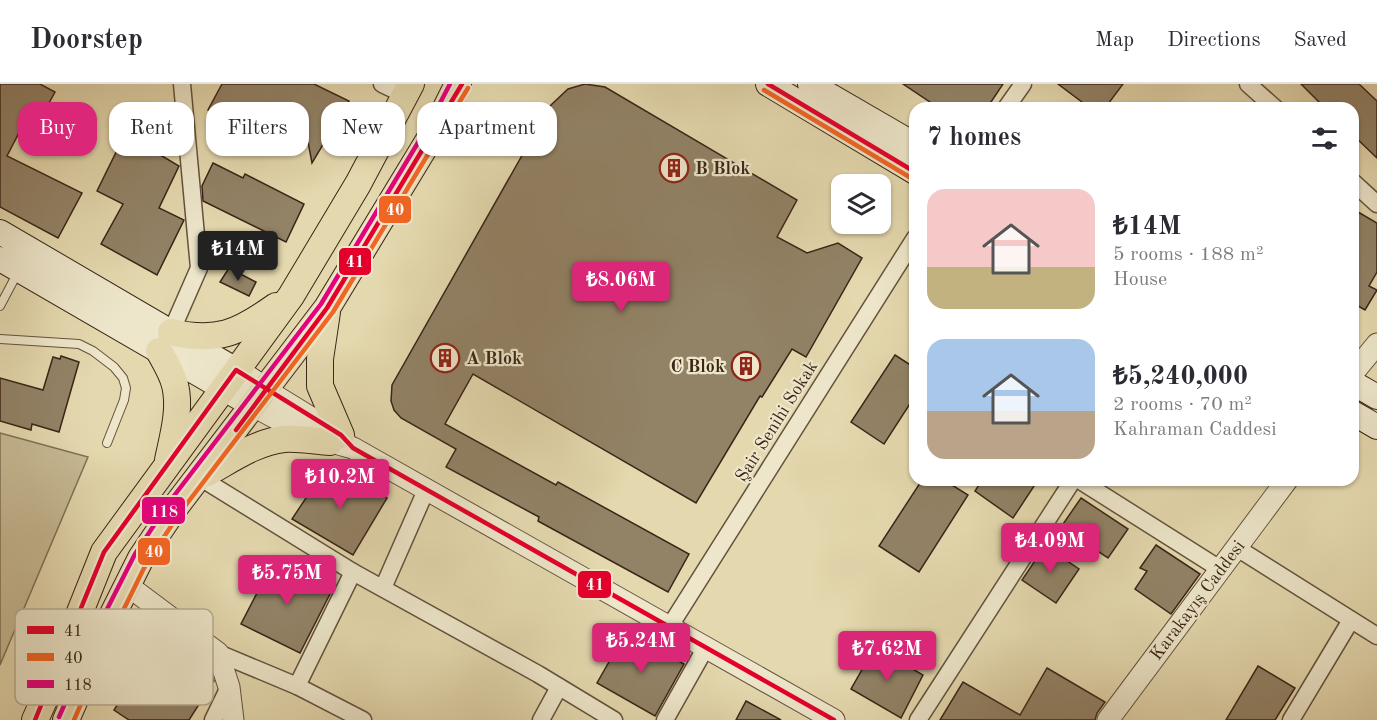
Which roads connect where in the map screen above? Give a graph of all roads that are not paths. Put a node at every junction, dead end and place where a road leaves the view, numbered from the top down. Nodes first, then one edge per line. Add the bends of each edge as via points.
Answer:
1 (182, 84) edge
2 (460, 84) edge
3 (768, 84) edge
4 (810, 84) edge
5 (1023, 84) edge
6 (1248, 84) edge
7 (399, 88) edge
8 (1010, 102) edge
9 (1268, 102) edge
10 (909, 142) edge
11 (909, 168) edge
12 (1359, 188) edge
13 (1377, 204) edge
14 (0, 232) edge
15 (909, 248) edge
16 (10, 265) edge
17 (291, 296) junction
18 (0, 306) edge
19 (327, 308) junction
20 (0, 339) edge
21 (165, 341) junction
22 (1377, 344) edge
23 (1359, 366) edge
24 (230, 379) junction
25 (1359, 386) edge
26 (1377, 397) edge
27 (260, 398) junction
28 (1359, 416) edge
29 (1377, 426) edge
30 (342, 442) junction
31 (107, 443) dead end
32 (167, 466) junction
33 (199, 477) junction
34 (1069, 486) edge
35 (1089, 486) edge
36 (1283, 486) edge
37 (427, 488) junction
38 (1237, 548) junction
39 (1220, 569) junction
40 (353, 572) junction
41 (127, 585) junction
42 (383, 588) junction
43 (81, 609) edge
44 (116, 609) edge
45 (159, 609) edge
46 (1351, 620) junction
47 (670, 626) junction
48 (1377, 636) edge
49 (706, 647) junction
50 (213, 649) edge
51 (218, 653) junction
52 (297, 686) junction
53 (229, 687) junction
54 (559, 687) junction
55 (42, 705) edge
56 (73, 705) edge
57 (35, 720) edge
58 (66, 720) edge
59 (213, 720) edge
60 (233, 720) edge
61 (363, 720) edge
62 (541, 720) edge
63 (614, 720) edge
64 (665, 720) edge
65 (834, 720) edge
66 (918, 720) edge
67 (1108, 720) edge
68 (1291, 720) edge

1 - 21 street via 199,268
2 - 19 main road
3 - 11 main road
4 - 10 main road
5 - 8 street
6 - 9 street
7 - 17 main road via 358,184
12 - 13 street
14 - 21 main road
15 - 47 street, Şair Senihi Sokak
16 - 18 lane
16 - 21 main road
17 - 21 main road via 221,336
17 - 24 main road
19 - 27 main road
19 - 30 main road via 320,386
20 - 31 lane via 79,344 114,367 126,388
21 - 24 main road
21 - 32 main road via 177,399
22 - 23 street
24 - 27 main road
24 - 32 main road
25 - 26 main road
27 - 30 street via 285,425
27 - 33 main road
28 - 29 main road
30 - 33 main road via 274,441
30 - 37 street
32 - 43 main road via 104,552
33 - 40 street
33 - 41 main road via 160,528
34 - 66 street
35 - 39 street
36 - 38 street, Karakayış Caddesi
37 - 42 street
37 - 47 street
38 - 39 street, Karakayış Caddesi
38 - 46 street
39 - 67 street, Karakayış Caddesi
40 - 42 street
40 - 52 street
41 - 44 main road
41 - 45 street
42 - 54 street
46 - 48 street
46 - 68 street
47 - 49 street
49 - 64 street
49 - 65 street
50 - 51 street
51 - 52 street
51 - 53 street
52 - 61 street
53 - 59 street
53 - 60 street
54 - 62 street
54 - 63 street
55 - 57 main road
56 - 58 main road

